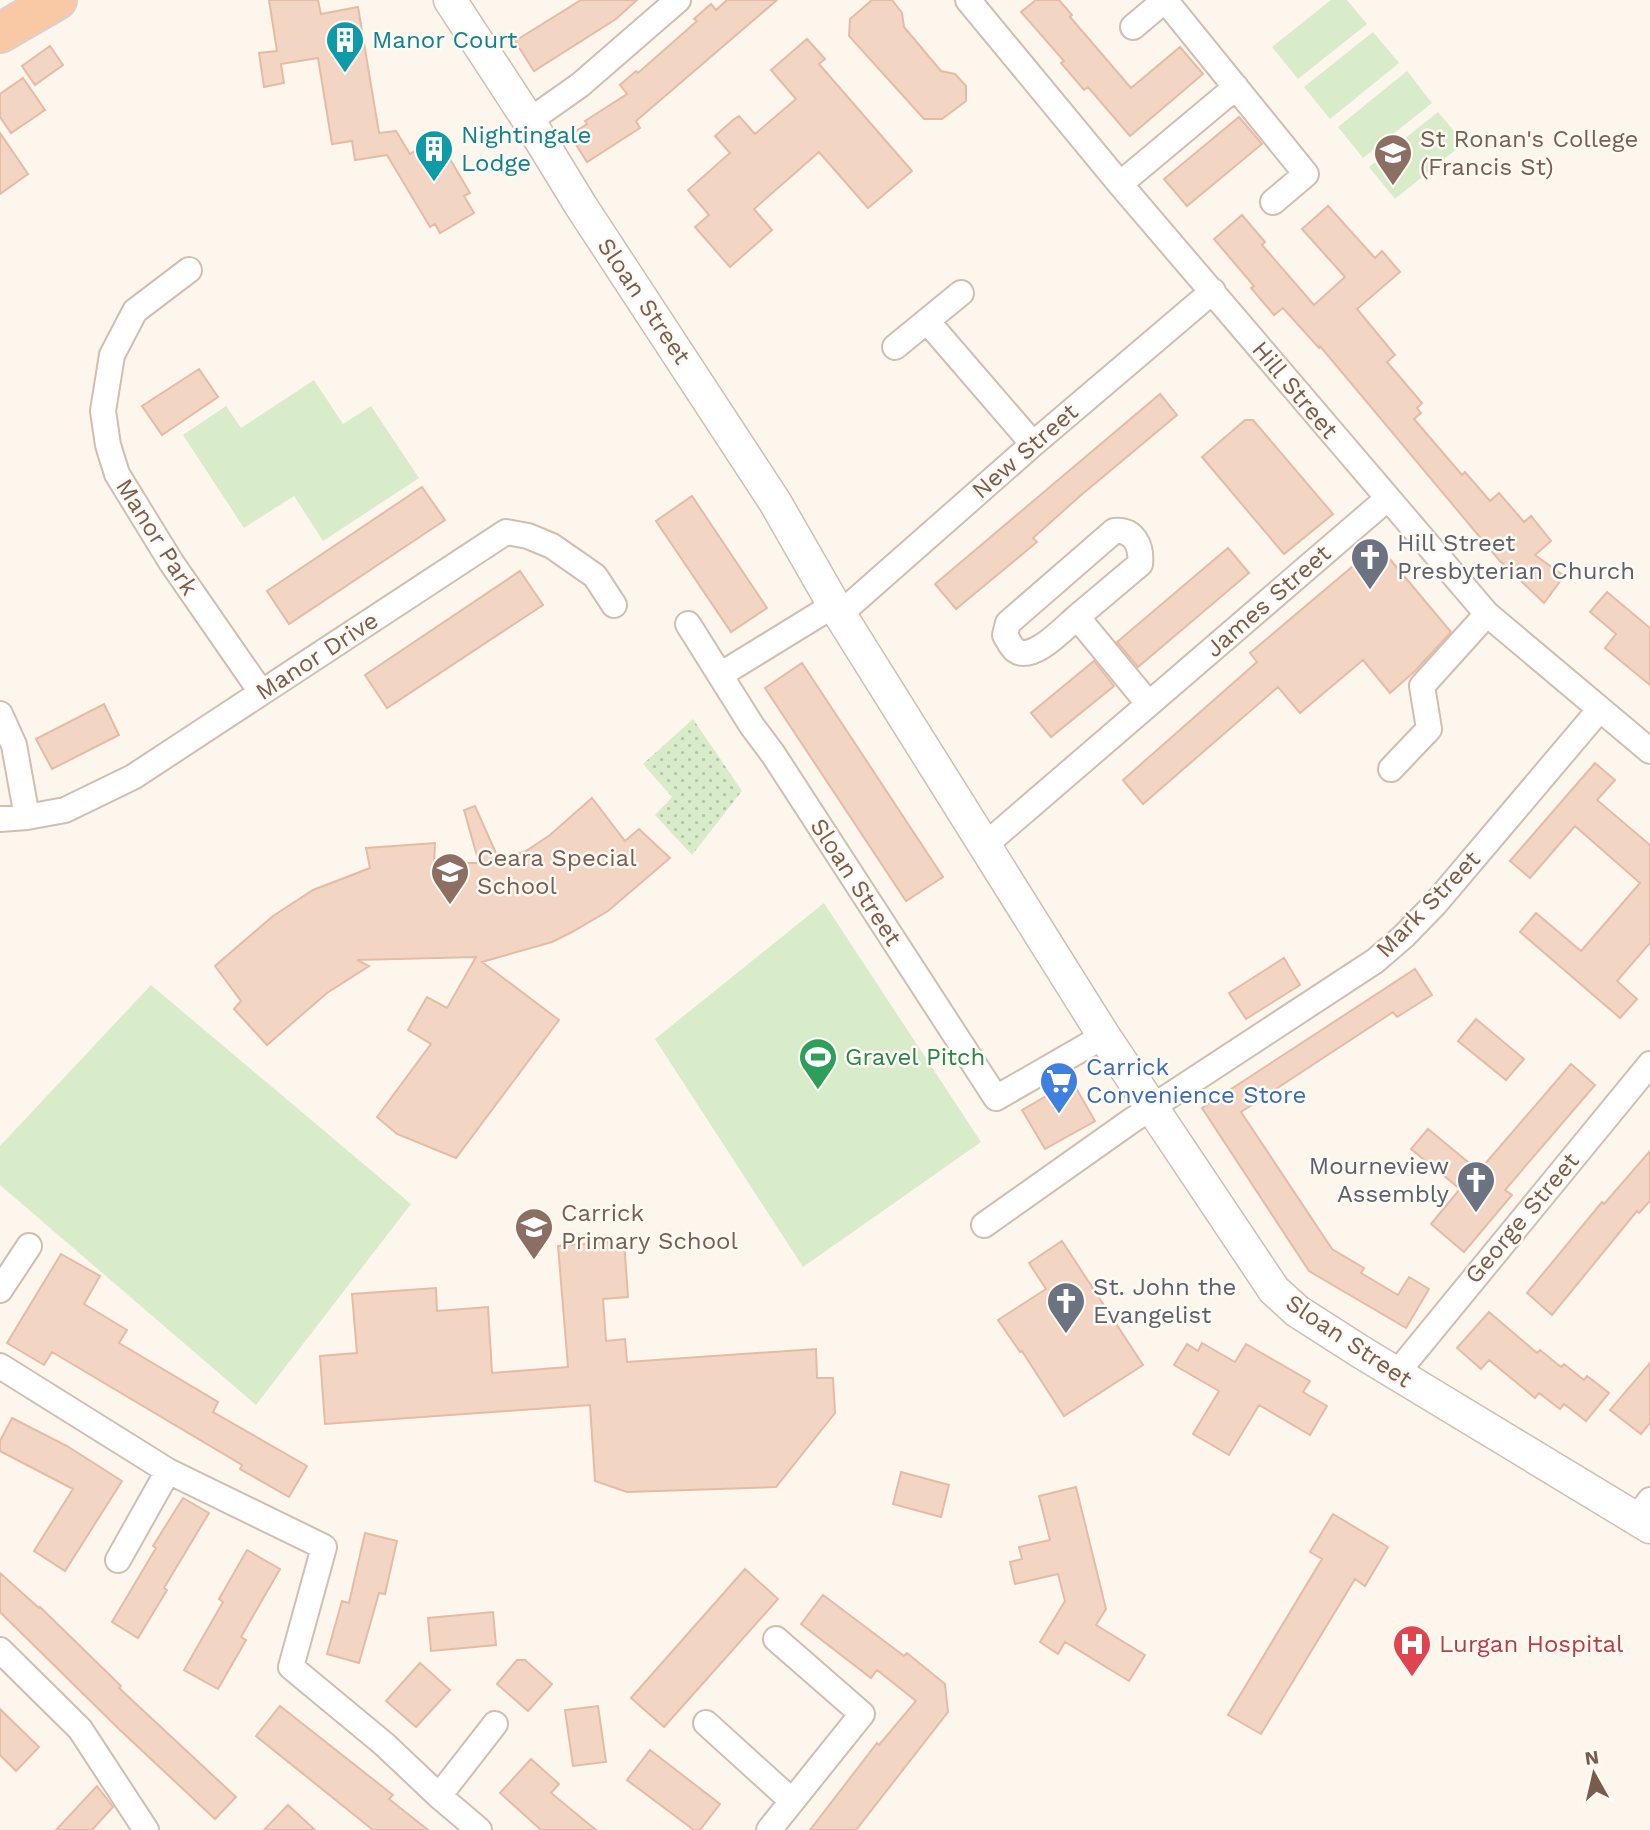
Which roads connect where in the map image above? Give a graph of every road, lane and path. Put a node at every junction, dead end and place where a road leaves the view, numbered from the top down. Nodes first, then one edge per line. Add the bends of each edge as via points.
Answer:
1 (19, 0) edge
2 (57, 0) edge
3 (450, 0) edge
4 (678, 0) edge
5 (968, 0) edge
6 (0, 18) edge
7 (1133, 27) dead end
8 (0, 33) edge
9 (1236, 87) junction
10 (528, 121) junction
11 (1120, 184) junction
12 (1273, 202) dead end
13 (188, 270) dead end
14 (1213, 291) junction
15 (961, 293) dead end
16 (927, 321) junction
17 (895, 347) dead end
18 (1033, 444) junction
19 (1387, 499) junction
20 (614, 605) dead end
21 (837, 609) junction
22 (1487, 614) junction
23 (1077, 617) junction
24 (688, 624) dead end
25 (720, 675) junction
26 (261, 692) junction
27 (1148, 704) junction
28 (1600, 709) junction
29 (0, 714) edge
30 (1650, 751) edge
31 (1391, 769) dead end
32 (27, 817) junction
33 (0, 819) edge
34 (985, 845) junction
35 (1104, 1036) junction
36 (1650, 1064) edge
37 (1153, 1108) junction
38 (984, 1225) dead end
39 (29, 1246) dead end
40 (0, 1290) edge
41 (0, 1366) edge
42 (1396, 1374) junction
43 (168, 1471) junction
44 (1645, 1515) edge
45 (118, 1560) dead end
46 (776, 1639) dead end
47 (0, 1650) edge
48 (706, 1723) dead end
49 (495, 1724) dead end
50 (439, 1796) junction
51 (792, 1801) junction
52 (146, 1830) edge
53 (479, 1830) edge
54 (769, 1830) edge

1 - 6 highway
2 - 8 highway
3 - 10 street, Sloan Street
4 - 10 street via 580,85
5 - 11 street, Hill Street
7 - 9 street via 1165,0
9 - 11 street
9 - 12 street via 1306,174
10 - 21 street, Sloan Street via 775,502
11 - 14 street, Hill Street
13 - 26 street, Manor Park via 135,311 111,355 103,411 108,445 117,474 171,562
14 - 18 street, New Street
14 - 19 street, Hill Street
15 - 16 street
16 - 17 street
16 - 18 street
18 - 21 street, New Street
19 - 22 street, Hill Street
19 - 27 street, James Street
20 - 26 street, Manor Drive via 594,576 552,546 506,532
21 - 25 street
21 - 34 street, Sloan Street
22 - 28 street, Hill Street
22 - 31 street via 1422,686 1429,729
23 - 23 street via 1033,653 1013,649 1005,635 1008,623 1114,531 1123,530 1140,546 1140,564
23 - 27 street
24 - 25 street
25 - 35 street, Sloan Street via 996,1098
26 - 32 street, Manor Drive via 133,777 65,810
27 - 34 street, James Street
28 - 30 street, Hill Street
28 - 37 street, Mark Street via 1404,936 1375,961
29 - 32 street via 14,745
32 - 33 street, Manor Drive
34 - 35 street, Sloan Street
35 - 37 street, Sloan Street
36 - 42 street, George Street
37 - 38 street, Mark Street
37 - 42 street, Sloan Street via 1274,1290 1297,1311
39 - 40 street
41 - 43 street
42 - 44 street, Sloan Street
43 - 45 street
43 - 50 street via 324,1547 291,1667
46 - 51 street via 862,1714
47 - 52 street via 80,1728
48 - 51 street
49 - 50 street
50 - 53 street
51 - 54 street

